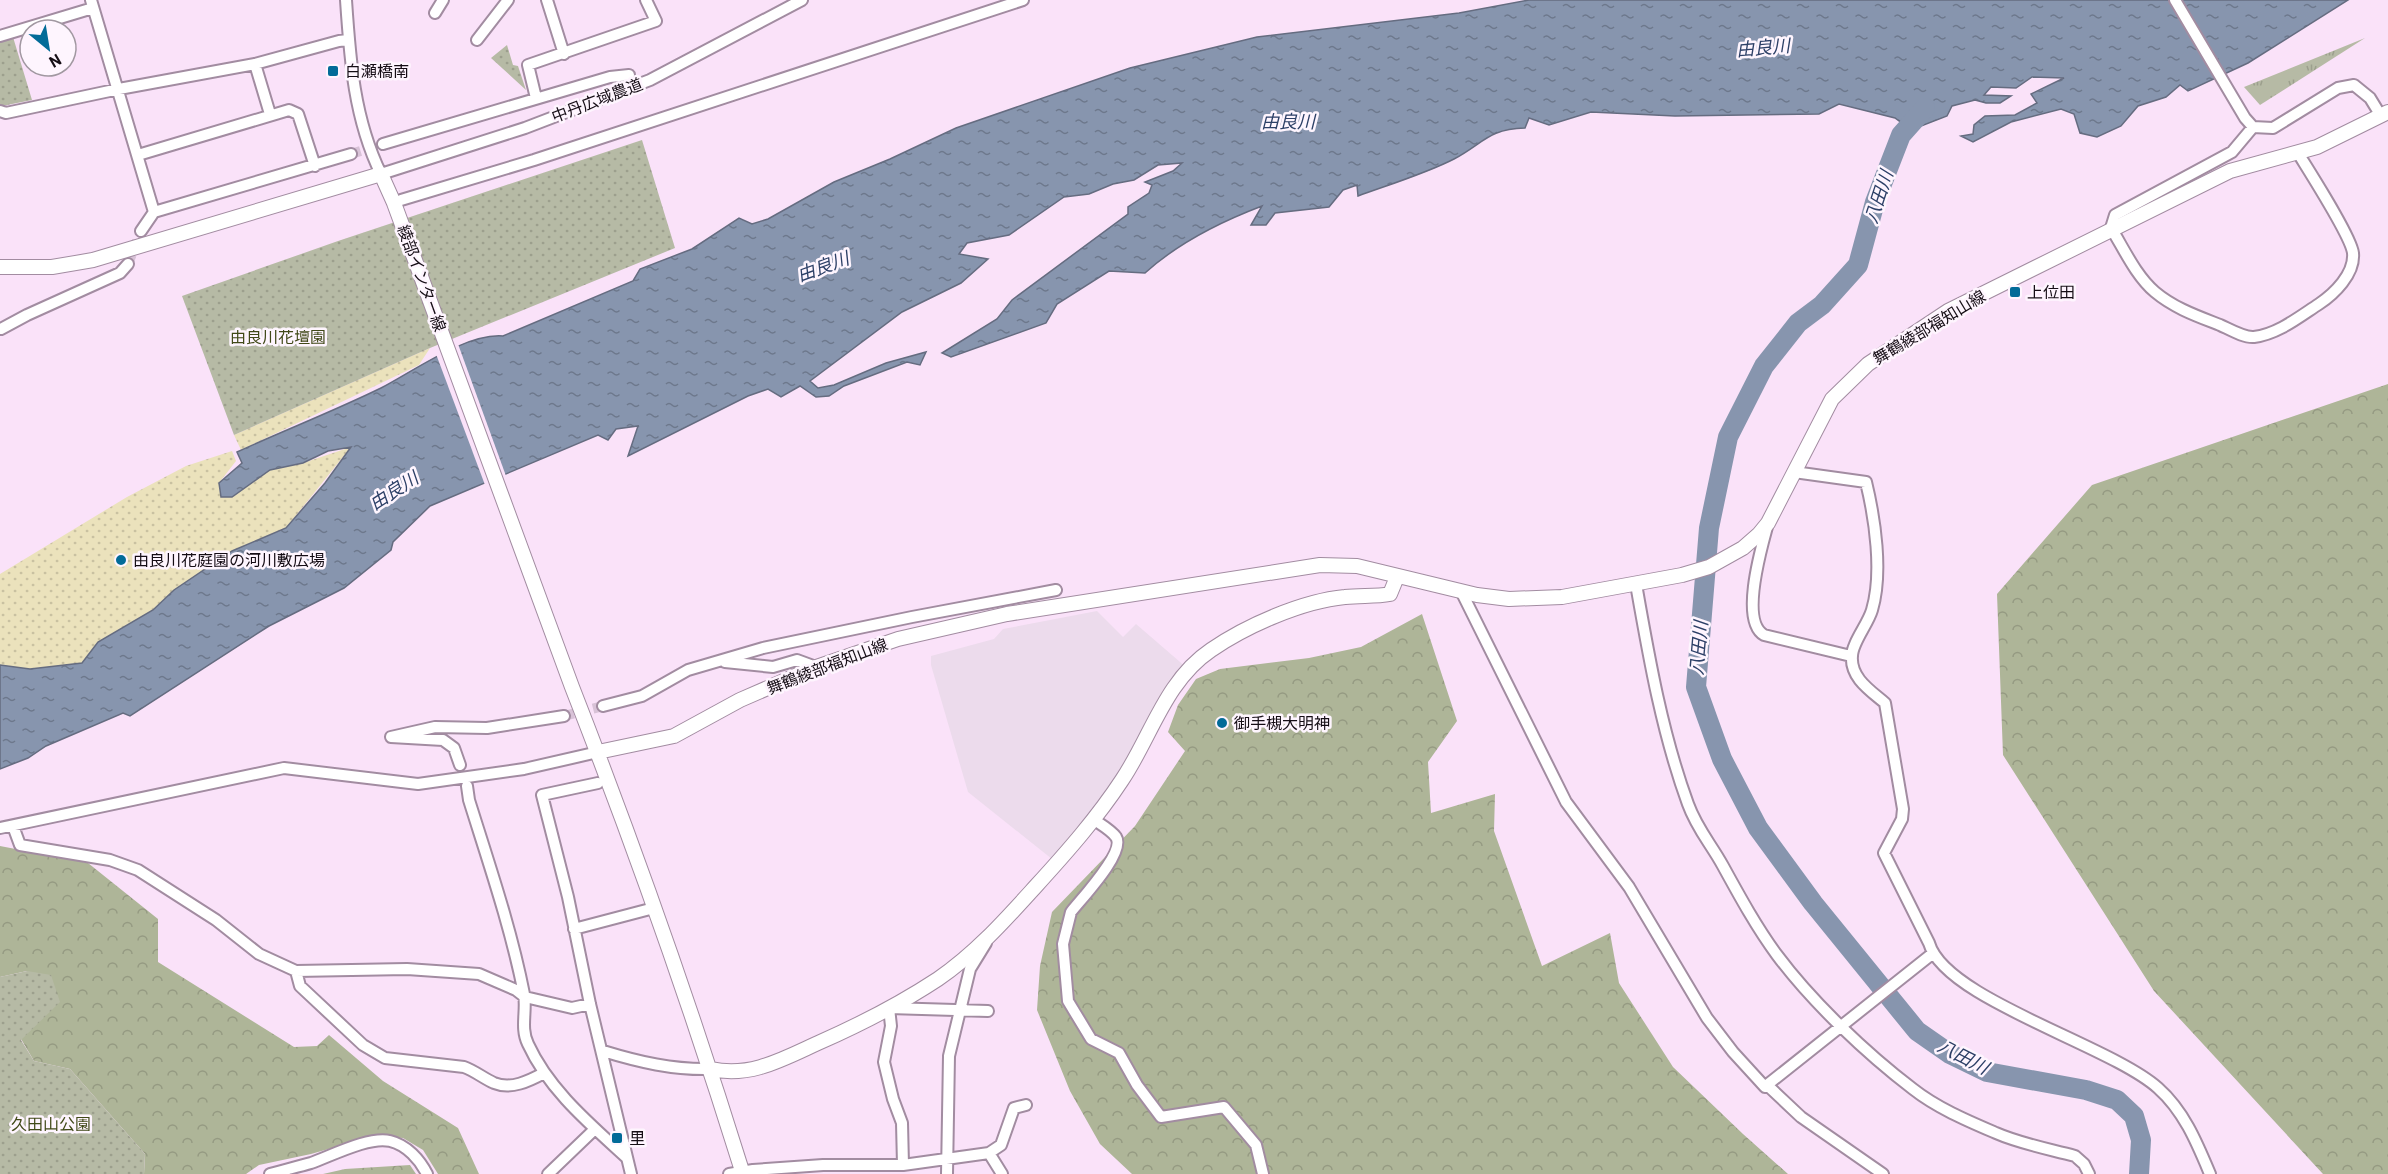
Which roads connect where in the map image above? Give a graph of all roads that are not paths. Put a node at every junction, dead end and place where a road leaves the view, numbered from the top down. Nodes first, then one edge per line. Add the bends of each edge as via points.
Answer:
1 (346, 0) edge
2 (444, 0) edge
3 (508, 0) edge
4 (547, 0) edge
5 (646, 0) edge
6 (802, 0) edge
7 (1023, 0) edge
8 (2175, 0) edge
9 (92, 4) edge
10 (435, 13) dead end
11 (0, 36) edge
12 (348, 40) junction
13 (477, 40) dead end
14 (564, 54) junction
15 (255, 64) junction
16 (629, 75) dead end
17 (119, 88) junction
18 (536, 98) junction
19 (0, 111) edge
20 (270, 114) junction
21 (2384, 114) edge
22 (2253, 127) junction
23 (383, 144) tunnel mouth
24 (2298, 153) junction
25 (138, 154) junction
26 (351, 154) tunnel mouth
27 (315, 166) junction
28 (381, 174) junction
29 (399, 206) junction
30 (154, 212) junction
31 (2111, 228) junction
32 (141, 231) tunnel mouth
33 (128, 264) tunnel mouth
34 (0, 267) edge
35 (1, 329) edge
36 (1794, 472) junction
37 (1768, 523) junction
38 (1397, 577) junction
39 (1636, 584) junction
40 (1056, 590) dead end
41 (1462, 593) junction
42 (1851, 656) junction
43 (719, 661) junction
44 (816, 667) junction
45 (603, 706) tunnel mouth
46 (564, 716) tunnel mouth
47 (598, 753) junction
48 (460, 765) dead end
49 (598, 783) dead end
50 (467, 786) dead end
51 (1093, 819) junction
52 (13, 826) junction
53 (0, 828) edge
54 (654, 908) junction
55 (574, 928) junction
56 (991, 936) junction
57 (1932, 954) junction
58 (296, 971) junction
59 (525, 998) junction
60 (590, 1004) junction
61 (889, 1008) junction
62 (959, 1011) junction
63 (988, 1011) dead end
64 (1841, 1026) junction
65 (603, 1051) junction
66 (711, 1069) junction
67 (544, 1073) junction
68 (1767, 1085) junction
69 (1026, 1105) dead end
70 (596, 1129) junction
71 (989, 1153) junction
72 (947, 1157) junction
73 (627, 1158) junction
74 (903, 1165) junction
75 (270, 1174) edge
76 (428, 1174) edge
77 (548, 1174) edge
78 (631, 1174) edge
79 (738, 1174) edge
80 (947, 1174) edge
81 (1002, 1174) edge
82 (1263, 1174) edge
83 (1883, 1174) edge
84 (2089, 1174) edge
85 (2210, 1174) edge

1 - 12 street
2 - 10 street
3 - 13 street
4 - 14 street
5 - 14 street via 656,21
6 - 28 street, 中丹広域農道 via 650,80 525,128
7 - 29 street
8 - 22 street
9 - 11 street
9 - 17 street
12 - 15 street
12 - 28 street via 357,109
14 - 18 street via 528,66
15 - 17 street
15 - 20 street
16 - 18 street
17 - 19 street via 6,113
17 - 25 street
18 - 23 street
20 - 25 street
20 - 27 street via 289,110 298,114
21 - 22 street via 2354,85 2338,88 2273,128
21 - 24 main road, 舞鶴綾部福知山線
22 - 31 street via 2232,152 2115,215
24 - 31 main road, 舞鶴綾部福知山線 via 2230,171
24 - 31 street via 2353,253 2341,286 2289,324 2271,332 2252,337 2182,310 2146,282
25 - 30 street
26 - 27 street
27 - 30 street
28 - 29 main road, 綾部インター線
28 - 34 main road via 93,260 52,267
29 - 47 main road, 綾部インター線
30 - 32 street
31 - 36 main road, 舞鶴綾部福知山線 via 1948,311 1868,364 1832,399
33 - 35 street via 120,273
36 - 37 main road, 舞鶴綾部福知山線
36 - 42 street via 1866,482 1873,515 1875,587 1872,610
37 - 39 main road, 舞鶴綾部福知山線 via 1728,558 1709,567
37 - 42 street via 1755,574 1758,632
38 - 41 main road, 舞鶴綾部福知山線
38 - 44 main road, 舞鶴綾部福知山線 via 1358,566 1320,565 1261,572 1007,614 898,639
38 - 51 main road via 1390,594 1344,597 1300,607 1209,651 1176,685 1122,781
39 - 41 main road, 舞鶴綾部福知山線 via 1562,597 1509,599
39 - 64 street via 1656,692 1698,828 1776,954
40 - 43 street via 808,638
41 - 68 street via 1566,802 1629,887 1707,1018 1733,1052
42 - 57 street via 1861,682 1886,703 1903,809 1902,819 1884,853
43 - 44 street via 772,667 797,660
43 - 45 street via 688,670 642,696
44 - 47 main road, 舞鶴綾部福知山線 via 740,700 674,736
46 - 48 street via 487,728 435,727 391,736 443,740 454,748
47 - 52 street via 524,769 418,784 284,768
47 - 54 main road
49 - 55 street via 542,795
50 - 59 street
51 - 56 main road
51 - 82 street via 1115,836 1118,845 1113,858 1069,918 1063,944 1068,1001 1091,1039 1119,1053 1161,1117 1224,1107 1256,1145
52 - 53 street
52 - 58 street via 20,844 110,860 138,870 216,920 259,954
54 - 55 street
54 - 66 main road
55 - 60 street
56 - 61 main road via 937,979
56 - 62 street via 970,969
57 - 64 street
57 - 85 street via 1951,973 1995,1003 2106,1055 2157,1087 2176,1106
58 - 59 street via 407,969 479,974
58 - 67 street via 300,986 363,1045 385,1058 464,1067 507,1086
59 - 60 street via 572,1008
59 - 67 street via 523,1027
60 - 65 street
61 - 62 street
61 - 66 main road via 782,1060 750,1071 726,1073
61 - 74 street via 891,1026 884,1062 902,1123
62 - 63 street
62 - 72 street via 949,1056
64 - 68 street
64 - 84 street via 1926,1098 1999,1134 2075,1156
65 - 66 street via 681,1070
65 - 73 street
66 - 79 main road
67 - 70 street
68 - 83 street via 1801,1117
69 - 71 street via 1014,1108 1001,1145
70 - 73 street
70 - 77 street
71 - 72 street
71 - 81 street
72 - 74 street
72 - 80 street
73 - 78 street
74 - 79 street via 823,1165
75 - 76 street via 362,1143 390,1141 421,1162

